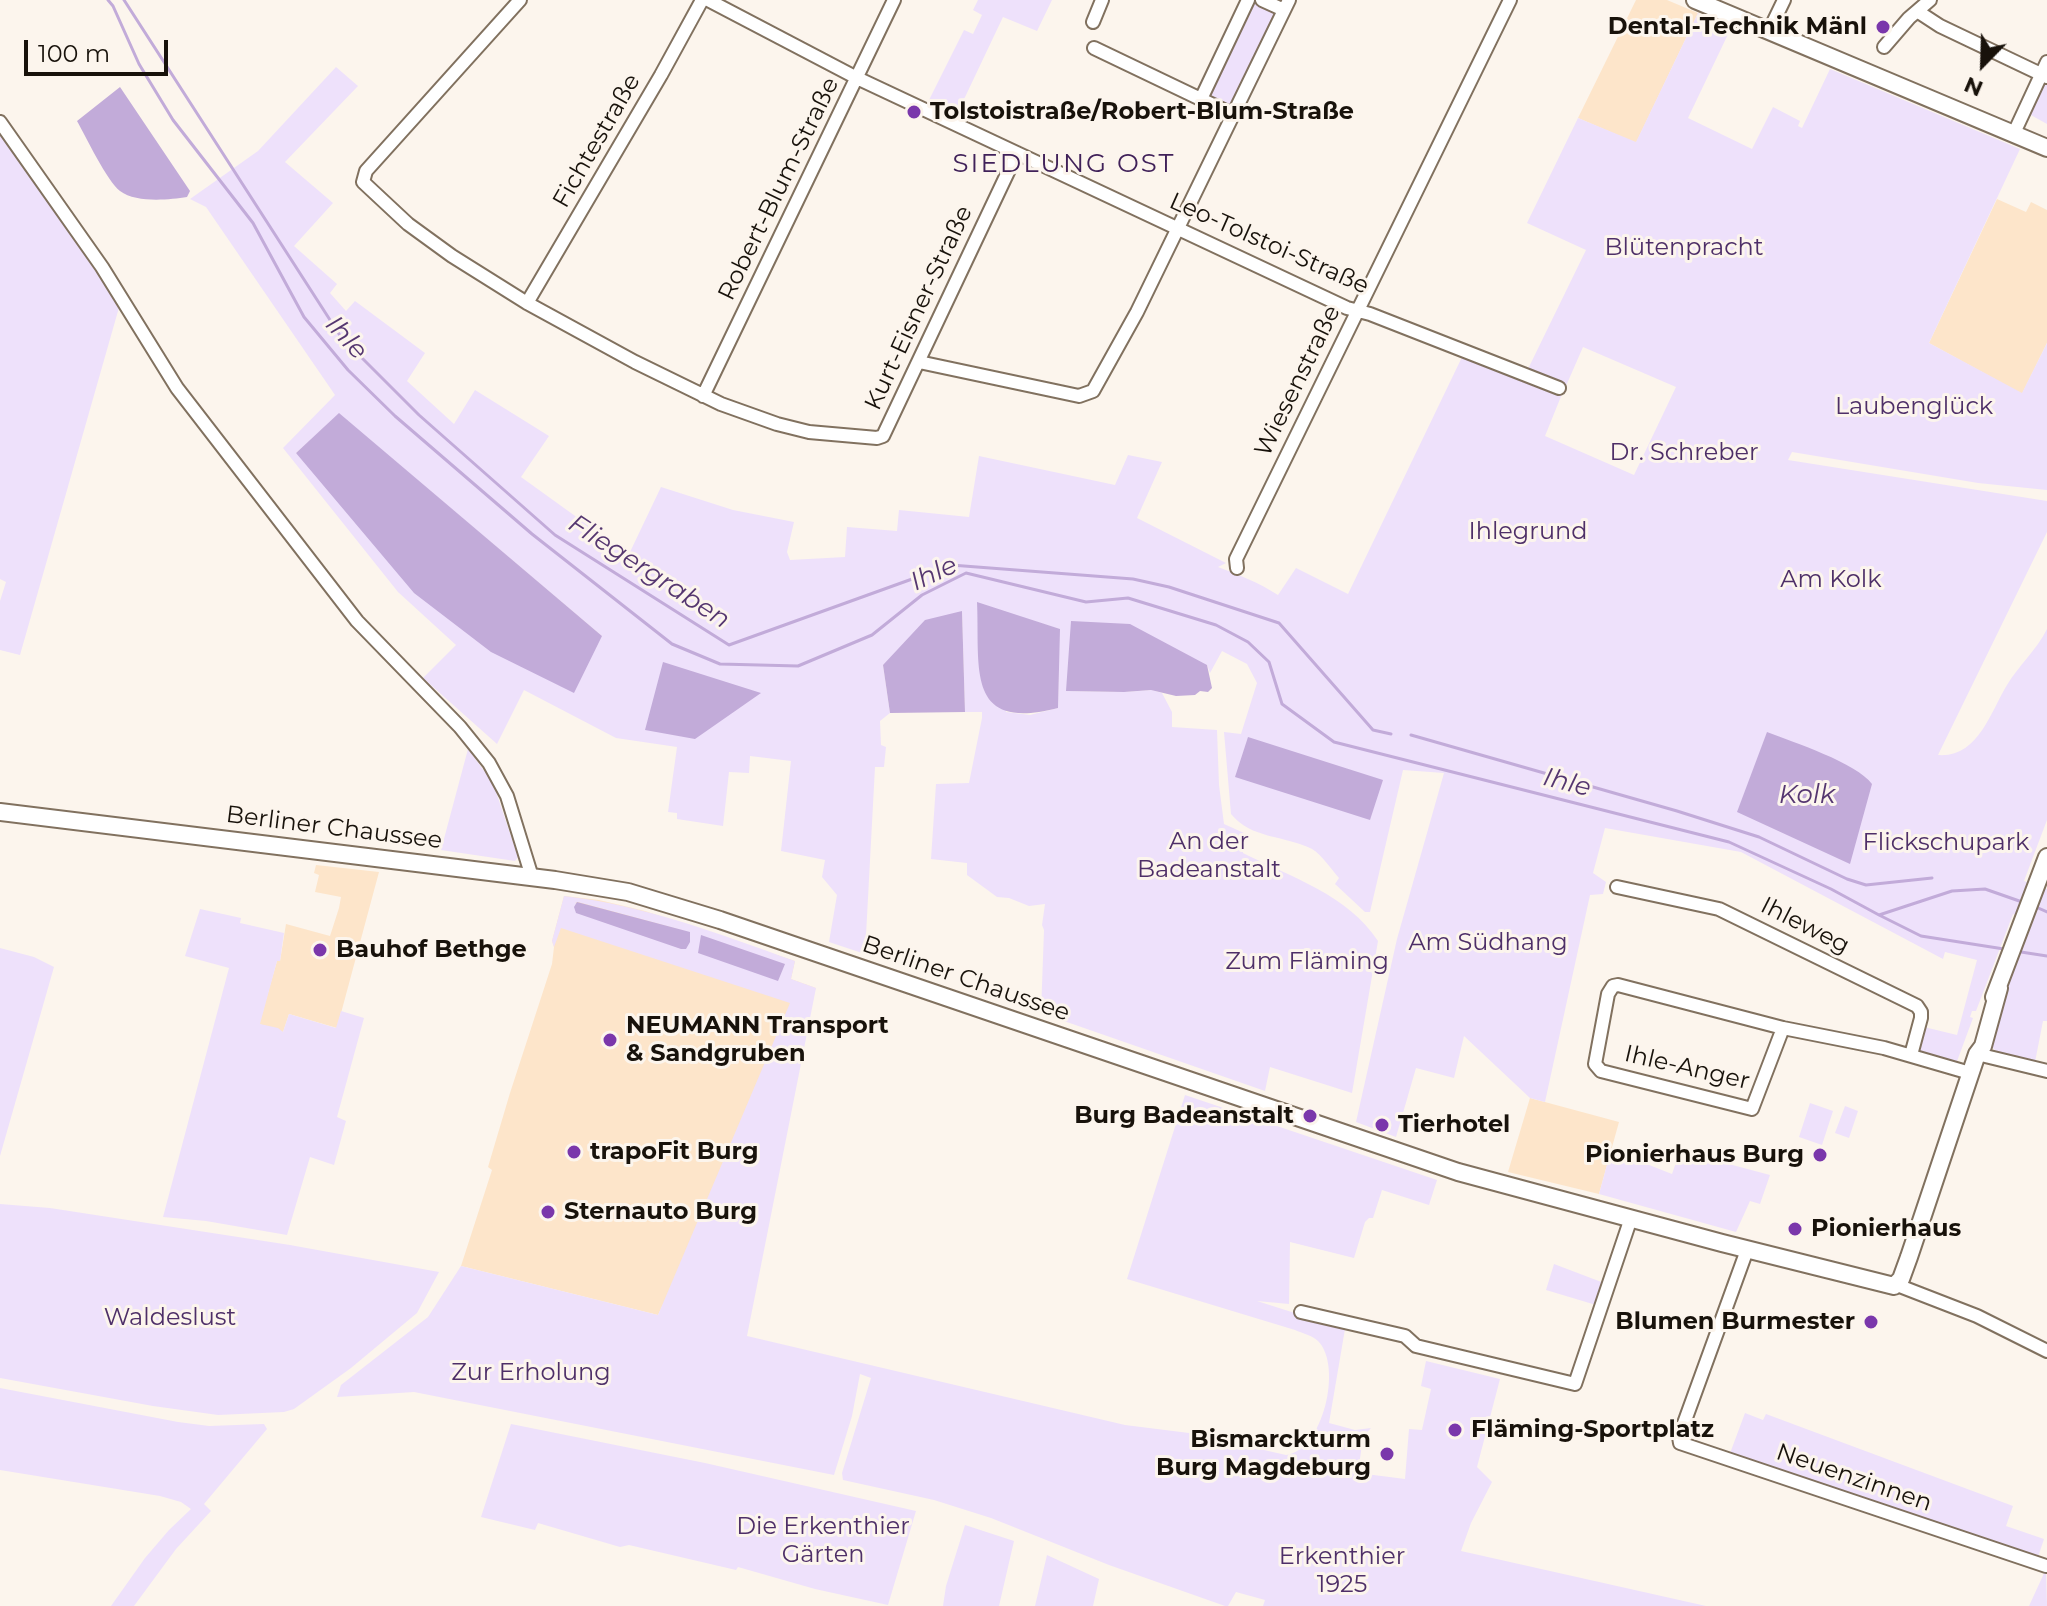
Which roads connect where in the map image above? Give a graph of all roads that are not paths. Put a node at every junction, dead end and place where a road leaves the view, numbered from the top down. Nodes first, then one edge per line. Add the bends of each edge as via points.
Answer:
1 (520, 0) edge
2 (705, 0) edge
3 (894, 0) edge
4 (1102, 0) edge
5 (1248, 0) edge
6 (1262, 0) edge
7 (1510, 0) edge
8 (1695, 0) edge
9 (1784, 0) edge
10 (1930, 0) edge
11 (1286, 5) edge
12 (1917, 11) junction
13 (1093, 22) dead end
14 (1769, 31) junction
15 (1884, 47) dead end
16 (1094, 48) dead end
17 (2045, 71) edge
18 (857, 78) junction
19 (1201, 99) junction
20 (1234, 115) junction
21 (0, 122) edge
22 (2014, 133) junction
23 (2047, 148) edge
24 (1017, 153) junction
25 (1179, 228) junction
26 (527, 303) junction
27 (1357, 311) junction
28 (919, 362) junction
29 (1559, 388) dead end
30 (703, 396) junction
31 (1237, 568) dead end
32 (0, 812) edge
33 (2047, 857) edge
34 (532, 877) junction
35 (1617, 887) dead end
36 (1783, 1028) junction
37 (1977, 1054) junction
38 (1911, 1055) junction
39 (2047, 1071) edge
40 (1970, 1073) junction
41 (1631, 1218) junction
42 (1747, 1250) junction
43 (1897, 1285) junction
44 (1301, 1312) dead end
45 (2047, 1351) edge
46 (2046, 1566) edge

1 - 26 street via 363,179 423,235
2 - 18 street, Leo-Tolstoi-Straße
2 - 26 street, Fichtestraße
3 - 18 street, Robert-Blum-Straße
4 - 13 street
5 - 19 street
6 - 11 street
7 - 27 street, Wiesenstraße
8 - 14 main road
9 - 14 street
10 - 12 street
11 - 20 street
12 - 15 street
12 - 17 street
14 - 22 main road
16 - 19 street
17 - 22 street
18 - 24 street, Leo-Tolstoi-Straße
18 - 30 street, Robert-Blum-Straße
19 - 20 street
20 - 25 street
21 - 34 street via 102,267 184,397 350,612 489,763 507,796
22 - 23 main road
24 - 25 street, Leo-Tolstoi-Straße
24 - 28 street, Kurt-Eisner-Straße
25 - 27 street, Leo-Tolstoi-Straße
25 - 28 street via 1102,380 1089,394 1067,394
26 - 30 street
27 - 29 street, Leo-Tolstoi-Straße
27 - 31 street, Wiesenstraße via 1236,559
28 - 30 street, Kurt-Eisner-Straße via 881,438 793,429
32 - 34 main road, Berliner Chaussee
33 - 37 main road via 1979,1030
34 - 41 main road, Berliner Chaussee via 612,888 668,903 1404,1155
35 - 38 street, Ihleweg via 1719,909 1917,1006 1921,1018
36 - 36 street, Ihle-Anger via 1613,986 1595,1064 1601,1071 1752,1109
36 - 38 street, Ihle-Anger
37 - 39 street
37 - 40 main road
38 - 40 street, Ihle-Anger
40 - 43 main road
41 - 42 main road, Berliner Chaussee
41 - 44 street via 1575,1384
42 - 43 main road, Berliner Chaussee
42 - 46 street, Neuenzinnen via 1679,1441
43 - 45 street

